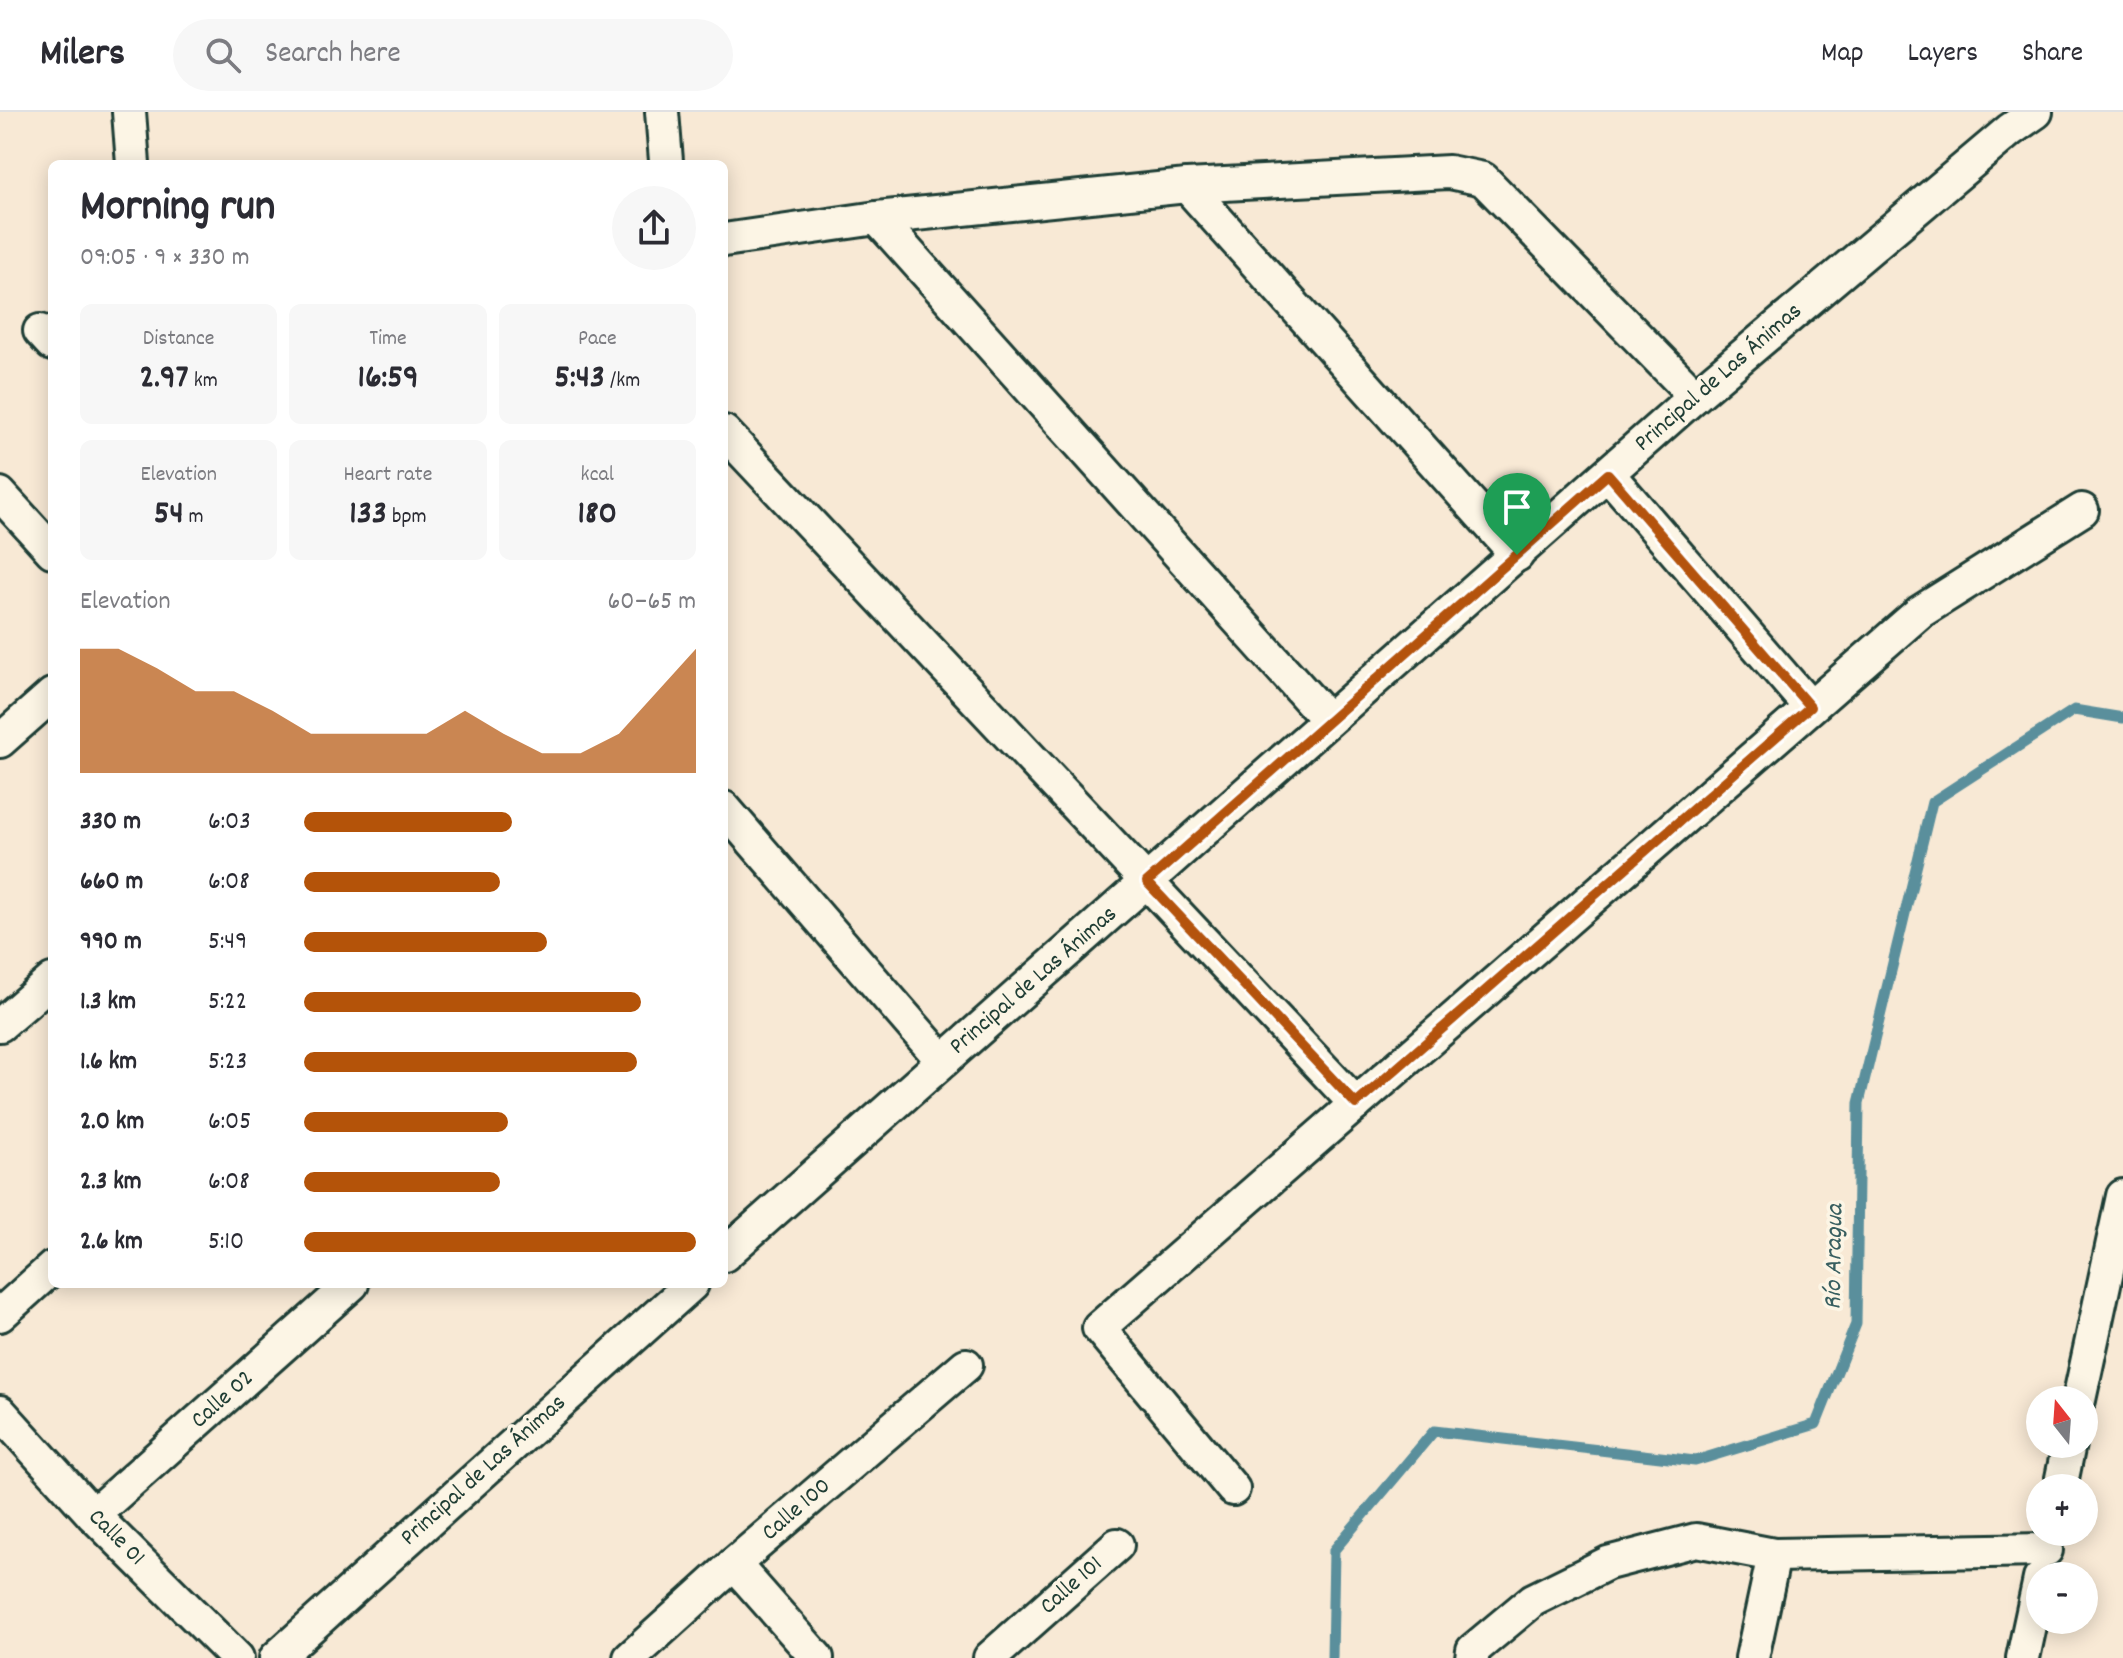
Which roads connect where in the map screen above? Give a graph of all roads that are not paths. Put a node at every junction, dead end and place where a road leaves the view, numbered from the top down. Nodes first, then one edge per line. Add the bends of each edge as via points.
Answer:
1 (129, 112) edge
2 (662, 112) edge
3 (2036, 112) edge
4 (133, 160) edge
5 (666, 160) edge
6 (1187, 186) junction
7 (877, 218) junction
8 (728, 239) edge
9 (1695, 396) junction
10 (728, 436) edge
11 (1608, 474) junction
12 (0, 494) edge
13 (2082, 510) dead end
14 (48, 547) edge
15 (1517, 555) junction
16 (48, 699) edge
17 (1810, 707) junction
18 (1328, 720) junction
19 (0, 741) edge
20 (728, 813) edge
21 (1147, 882) junction
22 (48, 983) edge
23 (0, 1025) edge
24 (943, 1061) junction
25 (1356, 1104) junction
26 (2123, 1196) edge
27 (728, 1251) edge
28 (48, 1272) edge
29 (348, 1288) edge
30 (688, 1288) edge
31 (0, 1315) edge
32 (966, 1365) dead end
33 (2082, 1386) edge
34 (0, 1412) edge
35 (1233, 1489) dead end
36 (93, 1515) junction
37 (1117, 1545) dead end
38 (1774, 1555) junction
39 (2044, 1559) edge
40 (734, 1564) junction
41 (1473, 1654) edge
42 (237, 1658) edge
43 (276, 1658) edge
44 (630, 1658) edge
45 (817, 1658) edge
46 (990, 1658) edge
47 (1752, 1658) edge
48 (2023, 1658) edge

1 - 4 street
2 - 5 street
3 - 9 street, Principal de Las Ánimas
6 - 7 street
6 - 9 street via 1449,172 1483,179
6 - 15 street
7 - 8 street
7 - 18 street
9 - 11 street, Principal de Las Ánimas
10 - 21 street
11 - 15 street, Principal de Las Ánimas
11 - 17 street
12 - 14 street
13 - 17 street via 1920,612
15 - 18 street, Principal de Las Ánimas
16 - 19 street
17 - 25 street
18 - 21 street, Principal de Las Ánimas
20 - 24 street
21 - 24 street, Principal de Las Ánimas
21 - 25 street
22 - 23 street
24 - 27 street, Principal de Las Ánimas
25 - 35 street via 1099,1328
26 - 33 street
28 - 31 street
29 - 36 street, Calle 02
30 - 43 street, Principal de Las Ánimas
32 - 40 street, Calle 100
34 - 36 street, Calle 01
36 - 42 street, Calle 01
37 - 46 street, Calle 101
38 - 39 street
38 - 41 street via 1696,1540 1608,1563 1533,1600
38 - 47 street
39 - 48 street
40 - 44 street, Calle 100
40 - 45 street

